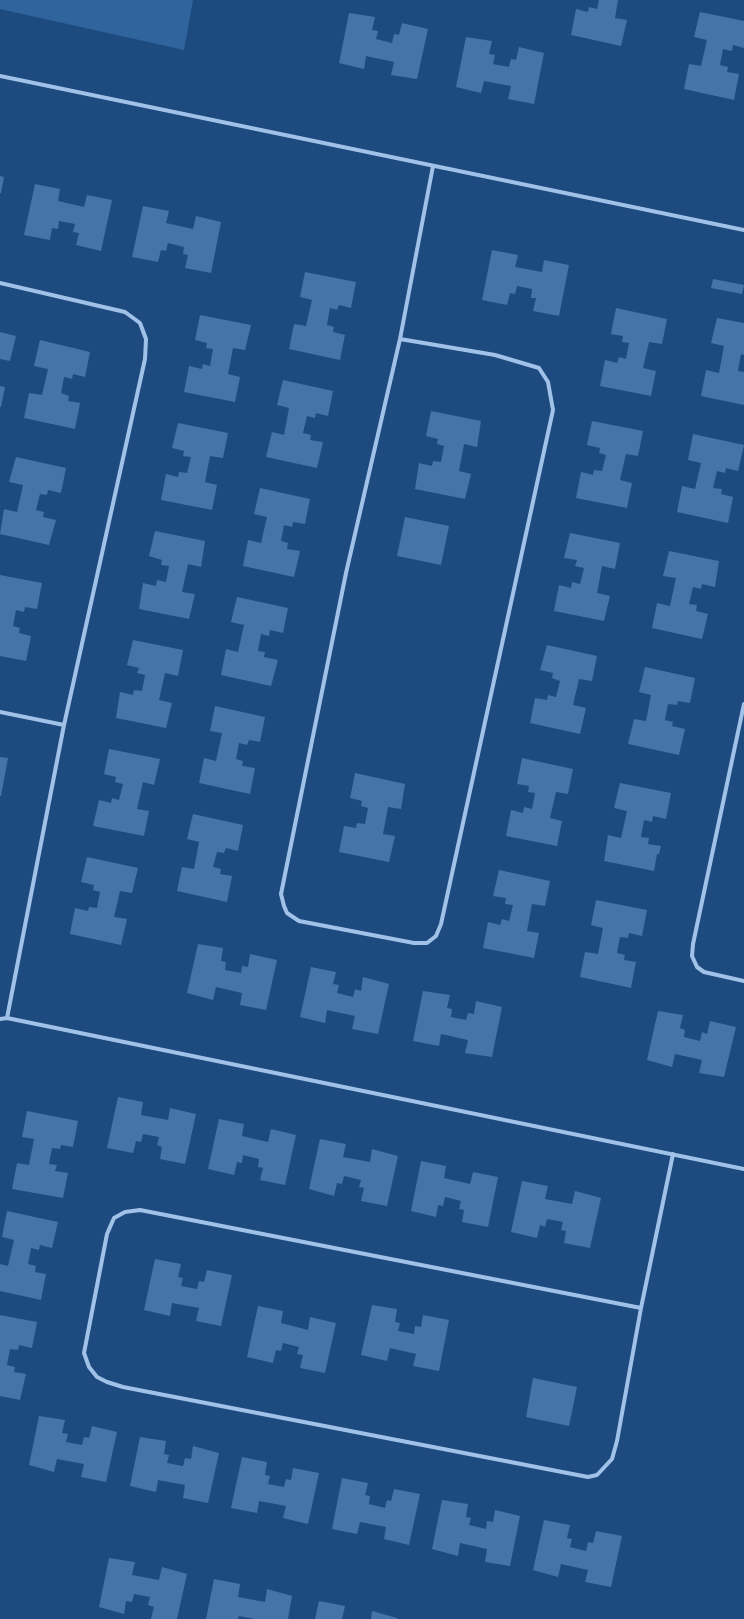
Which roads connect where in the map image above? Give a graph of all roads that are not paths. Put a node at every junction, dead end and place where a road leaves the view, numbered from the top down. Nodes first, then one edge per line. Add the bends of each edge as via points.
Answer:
1 (0, 76) edge
2 (433, 166) junction
3 (744, 230) edge
4 (0, 283) edge
5 (400, 339) junction
6 (744, 704) edge
7 (0, 712) edge
8 (64, 725) junction
9 (744, 981) edge
10 (7, 1018) junction
11 (0, 1019) edge
12 (673, 1154) junction
13 (744, 1169) edge
14 (641, 1308) junction

1 - 2 street
2 - 3 street
2 - 5 street
4 - 8 street via 125,312 140,323 146,339 145,359
5 - 5 street via 495,355 539,368 548,382 552,410 441,924 436,936 427,943 414,943 299,921 287,913 282,894 346,573
6 - 9 street via 692,956 697,967 704,972
7 - 8 street
8 - 10 street
10 - 11 street
10 - 12 street
12 - 13 street
12 - 14 street
14 - 14 street via 612,1459 597,1475 588,1477 123,1387 97,1377 89,1367 84,1353 107,1234 114,1218 125,1212 140,1210

